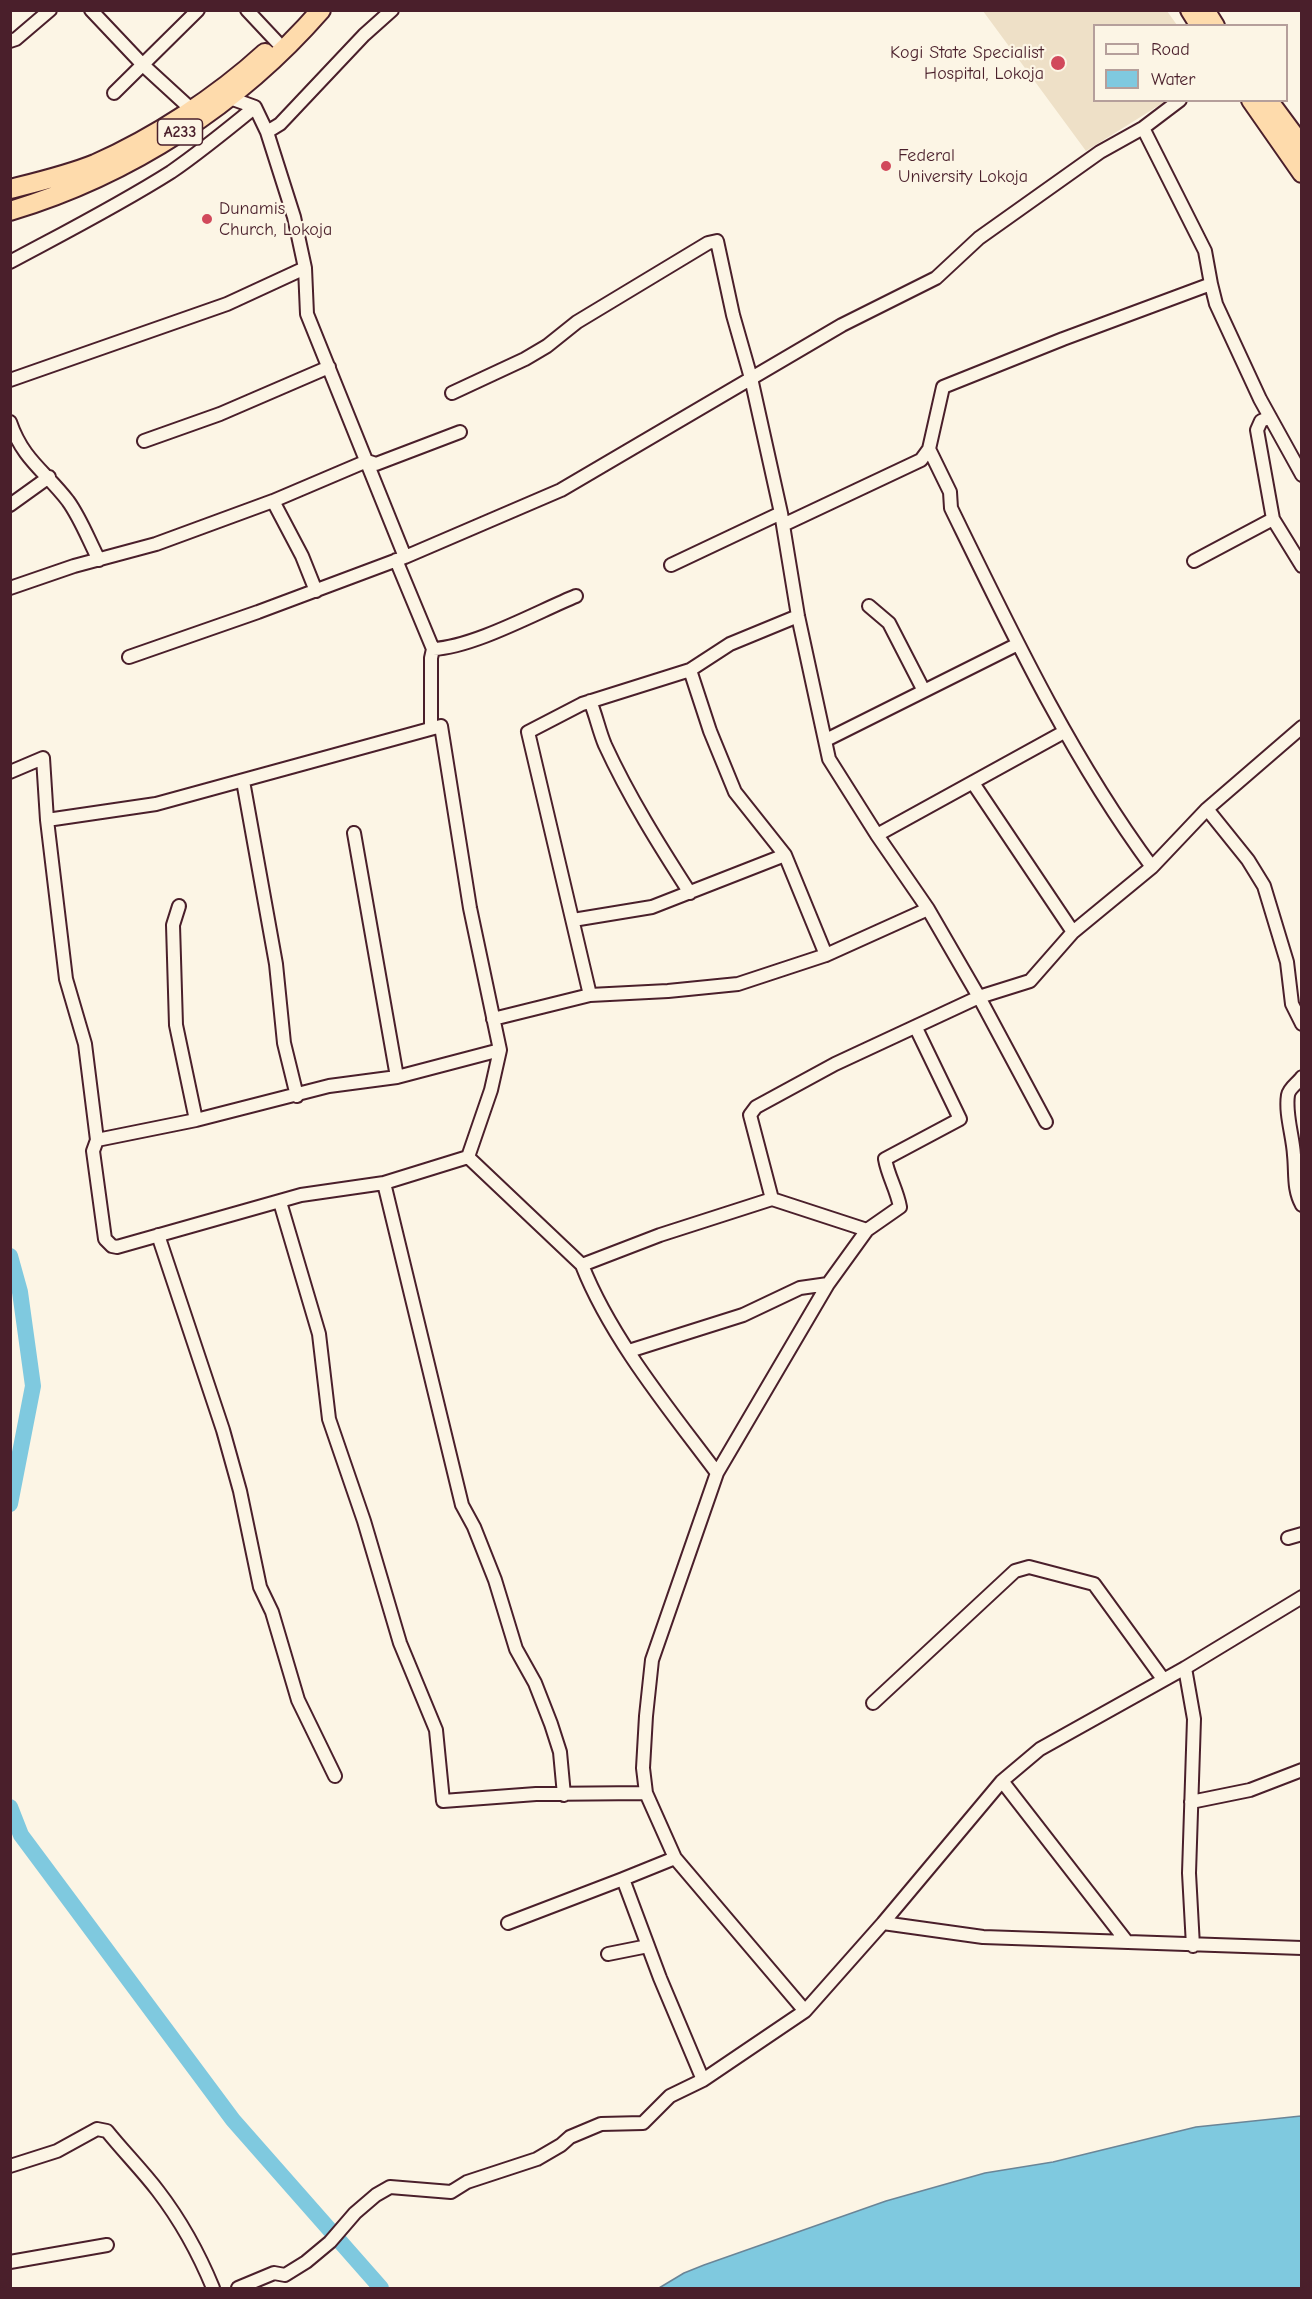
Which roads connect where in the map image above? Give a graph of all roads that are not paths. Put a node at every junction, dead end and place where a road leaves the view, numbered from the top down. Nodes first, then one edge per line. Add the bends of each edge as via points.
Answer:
1 (50, 10) edge
2 (91, 10) edge
3 (198, 10) edge
4 (247, 10) edge
5 (305, 10) edge
6 (321, 10) edge
7 (392, 10) edge
8 (1190, 10) edge
9 (1205, 10) edge
10 (1199, 24) edge
11 (1214, 24) edge
12 (10, 41) edge
13 (277, 42) junction
14 (143, 65) junction
15 (114, 93) dead end
16 (230, 98) junction
17 (1177, 102) edge
18 (1252, 102) edge
19 (1269, 102) edge
20 (255, 107) junction
21 (191, 109) junction
22 (1143, 128) junction
23 (267, 132) junction
24 (1302, 146) edge
25 (1302, 172) edge
26 (10, 189) edge
27 (10, 211) edge
28 (10, 262) edge
29 (305, 268) junction
30 (1211, 284) junction
31 (328, 367) junction
32 (751, 378) junction
33 (10, 380) edge
34 (452, 393) dead end
35 (1270, 417) junction
36 (10, 422) edge
37 (460, 432) dead end
38 (144, 441) dead end
39 (929, 449) junction
40 (367, 461) junction
41 (1302, 475) edge
42 (49, 477) junction
43 (273, 501) junction
44 (10, 505) edge
45 (782, 519) junction
46 (1273, 519) junction
47 (401, 558) junction
48 (99, 560) junction
49 (1194, 561) dead end
50 (671, 565) dead end
51 (1302, 566) edge
52 (10, 588) edge
53 (316, 591) junction
54 (576, 596) dead end
55 (869, 606) dead end
56 (798, 616) junction
57 (1018, 644) junction
58 (433, 649) junction
59 (129, 657) dead end
60 (690, 670) junction
61 (924, 691) junction
62 (590, 701) junction
63 (1302, 727) edge
64 (431, 728) junction
65 (1064, 732) junction
66 (826, 740) junction
67 (10, 772) edge
68 (243, 780) junction
69 (973, 783) junction
70 (1207, 809) junction
71 (47, 820) junction
72 (354, 833) dead end
73 (877, 835) junction
74 (785, 855) junction
75 (1152, 867) junction
76 (690, 893) junction
77 (179, 906) dead end
78 (928, 909) junction
79 (573, 920) junction
80 (1073, 932) junction
81 (826, 955) junction
82 (590, 995) junction
83 (979, 997) junction
84 (493, 1019) junction
85 (1302, 1024) edge
86 (916, 1028) junction
87 (500, 1050) junction
88 (397, 1077) junction
89 (1300, 1081) edge
90 (297, 1096) junction
91 (196, 1120) junction
92 (1046, 1122) dead end
93 (97, 1140) junction
94 (468, 1157) junction
95 (384, 1183) junction
96 (772, 1198) junction
97 (280, 1202) junction
98 (1302, 1205) edge
99 (867, 1230) junction
100 (158, 1235) junction
101 (582, 1265) junction
102 (828, 1284) junction
103 (629, 1351) junction
104 (717, 1473) junction
105 (1302, 1534) edge
106 (1288, 1538) dead end
107 (1302, 1597) edge
108 (1185, 1668) junction
109 (1163, 1679) junction
110 (873, 1703) dead end
111 (1302, 1770) edge
112 (335, 1776) dead end
113 (1002, 1781) junction
114 (646, 1793) junction
115 (564, 1795) junction
116 (1191, 1802) junction
117 (675, 1858) junction
118 (623, 1879) junction
119 (508, 1923) dead end
120 (883, 1923) junction
121 (1127, 1942) junction
122 (648, 1946) junction
123 (1193, 1946) junction
124 (1302, 1948) edge
125 (608, 1954) dead end
126 (805, 2011) junction
127 (703, 2080) junction
128 (10, 2166) edge
129 (107, 2245) dead end
130 (10, 2262) edge
131 (213, 2289) edge
132 (238, 2289) edge

1 - 12 street
2 - 14 street
3 - 14 street
4 - 13 street
5 - 13 highway, A233
6 - 16 highway, A233 via 294,41
7 - 23 street via 280,124
8 - 10 highway
9 - 11 highway
13 - 21 highway, A233
14 - 15 street
14 - 21 street
16 - 20 street
16 - 27 highway, A233 via 129,162 40,202
17 - 22 street
18 - 25 highway
19 - 24 highway
20 - 23 street
20 - 28 street via 170,172
21 - 26 highway, A233 via 165,128 93,165
22 - 30 street via 1205,251
22 - 32 street via 1100,152 979,238 936,278 842,325
23 - 29 street via 294,217
29 - 31 street via 307,314
29 - 33 street via 226,304
30 - 35 street via 1216,304
30 - 39 street via 943,387
31 - 38 street via 220,414
31 - 40 street
32 - 34 street via 717,241 698,248 577,322 532,355
32 - 45 street
32 - 47 street via 561,490
35 - 41 street
35 - 46 street via 1261,421 1257,430
36 - 42 street via 31,462
37 - 40 street via 376,464
39 - 45 street via 921,459
39 - 57 street via 950,492 951,508
40 - 43 street
40 - 47 street
42 - 44 street
42 - 48 street via 74,512
43 - 48 street via 156,544
43 - 53 street
45 - 50 street
45 - 56 street
46 - 49 street
46 - 51 street
47 - 53 street
47 - 58 street
48 - 52 street
53 - 59 street
54 - 58 street via 476,639
55 - 61 street via 889,623
56 - 60 street via 730,644
56 - 66 street
57 - 61 street
57 - 65 street
58 - 64 street
60 - 62 street
60 - 74 street via 735,792
61 - 66 street
62 - 76 street via 624,785
62 - 79 street via 528,732
63 - 70 street
64 - 68 street
64 - 84 street via 441,726 470,909
65 - 69 street
65 - 75 street via 1121,825
66 - 73 street via 829,759
67 - 71 street via 43,758
68 - 71 street via 156,804
68 - 90 street
69 - 73 street
69 - 80 street
70 - 75 street
70 - 85 street via 1264,886 1287,962 1292,1004
71 - 93 street via 66,979 85,1044
72 - 88 street
73 - 78 street
74 - 76 street
74 - 81 street
75 - 80 street
76 - 79 street via 652,907
77 - 91 street via 173,925 174,996
78 - 81 street
78 - 83 street
79 - 82 street
80 - 83 street via 1030,981
81 - 82 street via 738,984
82 - 84 street
83 - 86 street
83 - 92 street
84 - 87 street
86 - 96 street via 835,1064 756,1107 750,1115
86 - 99 street via 960,1119 885,1159 900,1207
87 - 88 street
87 - 94 street
88 - 90 street via 329,1086
89 - 98 street via 1288,1092 1287,1102 1294,1181
90 - 91 street
91 - 93 street
93 - 100 street via 93,1151 105,1239 117,1246
94 - 95 street
94 - 101 street
95 - 97 street
95 - 115 street via 462,1505 495,1580 516,1649 551,1724 560,1752
96 - 99 street
96 - 101 street
97 - 100 street
97 - 115 street via 319,1334 329,1419 400,1643 436,1730 443,1801
99 - 102 street
100 - 112 street via 223,1430 260,1587 272,1612 298,1700
101 - 103 street via 591,1289
102 - 103 street via 800,1288 743,1315
102 - 104 street
103 - 104 street
104 - 114 street via 652,1660 645,1716
105 - 106 street
107 - 108 street
108 - 109 street
108 - 116 street via 1194,1719
109 - 110 street via 1094,1584 1029,1567 1015,1571
109 - 113 street via 1040,1749
111 - 116 street via 1250,1790
113 - 120 street
113 - 121 street
114 - 115 street
114 - 117 street
116 - 123 street
117 - 118 street
117 - 126 street
118 - 119 street
118 - 122 street
120 - 121 street via 983,1937
120 - 126 street
121 - 123 street
122 - 125 street
122 - 127 street
123 - 124 street
126 - 127 street
127 - 132 street via 670,2096 643,2123 601,2124 570,2137 537,2159 467,2182 451,2192 390,2187 355,2212 330,2242 306,2262 285,2275 274,2273
128 - 131 street via 57,2151 96,2128 107,2131 157,2190 201,2258
129 - 130 street

